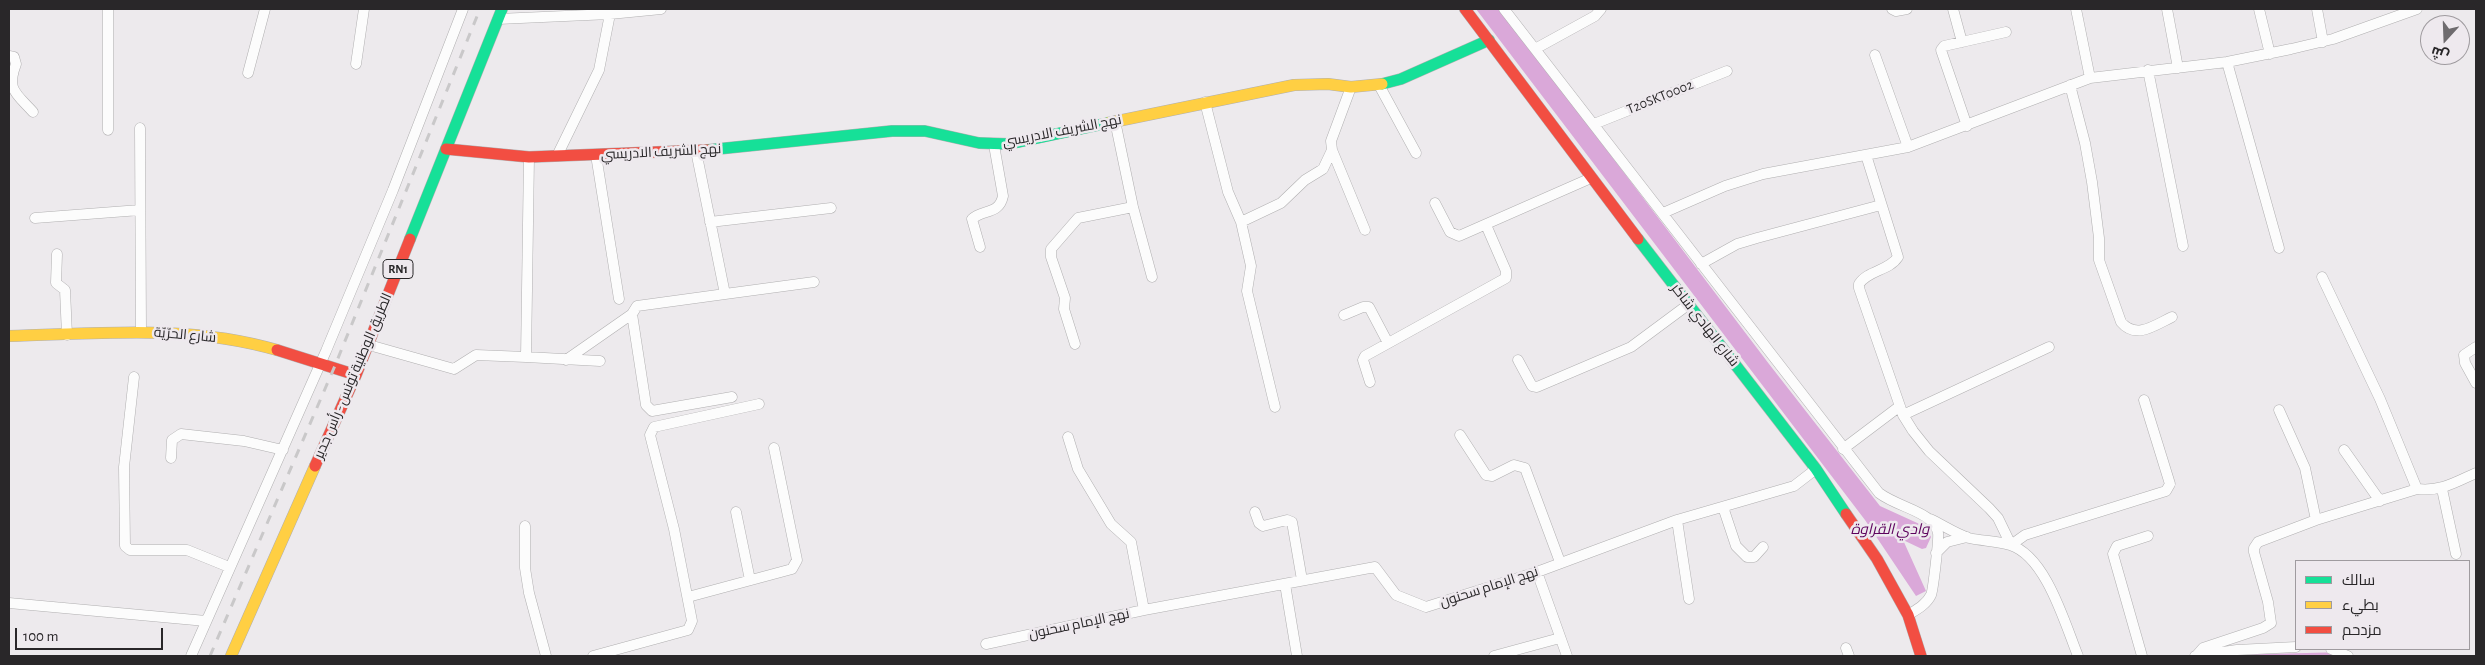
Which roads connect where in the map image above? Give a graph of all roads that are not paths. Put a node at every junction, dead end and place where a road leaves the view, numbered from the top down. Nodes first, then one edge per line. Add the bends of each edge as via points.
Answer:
1 (108, 9) edge
2 (265, 9) edge
3 (364, 9) edge
4 (463, 9) edge
5 (662, 9) edge
6 (1465, 9) edge
7 (1504, 9) edge
8 (1601, 9) edge
9 (1892, 9) edge
10 (1907, 9) edge
11 (1953, 9) edge
12 (2076, 9) edge
13 (2167, 9) edge
14 (2259, 9) edge
15 (2317, 9) edge
16 (2417, 9) edge
17 (500, 14) edge
18 (610, 14) junction
19 (2006, 32) dead end
20 (1489, 40) junction
21 (1962, 42) junction
22 (2323, 42) junction
23 (1535, 49) junction
24 (1875, 54) dead end
25 (2270, 54) junction
26 (9, 56) edge
27 (2227, 62) junction
28 (356, 64) dead end
29 (2178, 68) junction
30 (2148, 70) junction
31 (1726, 71) dead end
32 (248, 73) dead end
33 (2090, 78) junction
34 (2070, 84) junction
35 (1379, 86) junction
36 (1351, 87) junction
37 (1205, 102) junction
38 (33, 112) dead end
39 (1115, 121) junction
40 (1594, 124) junction
41 (1968, 126) junction
42 (140, 128) dead end
43 (108, 130) dead end
44 (994, 144) junction
45 (1908, 147) junction
46 (446, 149) junction
47 (1332, 150) junction
48 (696, 152) junction
49 (1416, 152) dead end
50 (596, 155) junction
51 (1866, 155) junction
52 (557, 156) junction
53 (529, 157) junction
54 (1591, 178) junction
55 (1435, 203) dead end
56 (1881, 205) junction
57 (1133, 207) junction
58 (831, 208) dead end
59 (140, 210) junction
60 (1663, 213) junction
61 (35, 218) dead end
62 (710, 222) junction
63 (1241, 222) junction
64 (1486, 225) junction
65 (1365, 230) dead end
66 (2183, 246) dead end
67 (980, 247) dead end
68 (2279, 248) dead end
69 (57, 254) dead end
70 (1701, 264) junction
71 (1152, 277) dead end
72 (2322, 277) dead end
73 (814, 282) dead end
74 (726, 294) junction
75 (620, 299) dead end
76 (1689, 304) junction
77 (632, 314) junction
78 (1344, 315) dead end
79 (2172, 317) dead end
80 (141, 332) junction
81 (67, 335) junction
82 (9, 336) edge
83 (1388, 343) junction
84 (1075, 344) dead end
85 (369, 345) junction
86 (2049, 347) dead end
87 (2476, 347) edge
88 (526, 357) junction
89 (566, 360) junction
90 (1518, 360) dead end
91 (600, 361) dead end
92 (320, 363) junction
93 (356, 375) junction
94 (134, 377) dead end
95 (1370, 382) dead end
96 (2476, 383) edge
97 (732, 397) dead end
98 (2144, 400) dead end
99 (759, 404) dead end
100 (1275, 407) dead end
101 (2279, 410) dead end
102 (1902, 411) junction
103 (1460, 435) dead end
104 (1068, 437) dead end
105 (774, 448) dead end
106 (1843, 449) junction
107 (283, 450) junction
108 (2344, 450) dead end
109 (171, 458) dead end
110 (1816, 469) junction
111 (2476, 473) edge
112 (2417, 489) junction
113 (2442, 489) junction
114 (2380, 502) junction
115 (1723, 507) junction
116 (736, 512) dead end
117 (1256, 512) dead end
118 (1929, 519) junction
119 (1676, 520) junction
120 (2316, 520) junction
121 (525, 526) dead end
122 (2148, 536) dead end
123 (1967, 537) junction
124 (2011, 545) junction
125 (1763, 547) dead end
126 (1936, 553) junction
127 (2456, 554) dead end
128 (1560, 562) junction
129 (229, 567) junction
130 (1537, 572) junction
131 (750, 580) junction
132 (1302, 580) junction
133 (1286, 584) junction
134 (688, 597) junction
135 (1689, 599) dead end
136 (9, 603) edge
137 (1144, 610) junction
138 (1908, 615) junction
139 (206, 621) junction
140 (1560, 638) junction
141 (986, 644) dead end
142 (2295, 648) edge
143 (2333, 650) edge
144 (191, 656) edge
145 (231, 656) edge
146 (546, 656) edge
147 (593, 656) edge
148 (1297, 656) edge
149 (1494, 656) edge
150 (1567, 656) edge
151 (1921, 656) edge
152 (2078, 656) edge
153 (2142, 656) edge
154 (2196, 656) edge
155 (2348, 656) edge

1 - 43 street
2 - 32 street
3 - 28 street
4 - 92 street via 393,190
5 - 18 street
6 - 20 main road, شارع الهادي شاكر
7 - 23 street
8 - 23 street via 1595,16
9 - 10 street
11 - 21 street
12 - 33 street
13 - 29 street
14 - 25 street
15 - 22 street
16 - 22 street
17 - 18 street
17 - 46 main road, الطريق الوطنية تونس - رأس جدير / RN1
18 - 52 street via 599,70
19 - 21 street
20 - 35 main road, نهج الشريف الادريسي
20 - 54 main road, شارع الهادي شاكر
21 - 41 street via 1944,46 1941,53
22 - 25 street
23 - 40 street
24 - 45 street
25 - 27 street
26 - 38 street via 14,57 16,64 11,86
27 - 29 street
27 - 68 street
29 - 30 street
30 - 33 street
30 - 66 street
31 - 40 street, T20SKT0002
33 - 34 street
34 - 41 street
34 - 79 street via 2092,182 2100,238 2099,260 2121,322 2131,331 2139,332
35 - 36 main road, نهج الشريف الادريسي
35 - 49 street
36 - 37 main road, نهج الشريف الادريسي via 1294,85
36 - 47 street via 1331,141
37 - 39 main road, نهج الشريف الادريسي
37 - 63 street via 1228,192
39 - 44 main road, نهج الشريف الادريسي via 1009,144
39 - 57 street
40 - 60 street
41 - 45 street
42 - 59 street
44 - 48 main road, نهج الشريف الادريسي via 933,132 892,131
44 - 67 street via 1003,196 994,211 972,219
45 - 51 street
46 - 53 main road, نهج الشريف الادريسي
46 - 85 main road, الطريق الوطنية تونس - رأس جدير / RN1
47 - 63 street via 1323,169 1281,203
47 - 65 street
48 - 50 main road, نهج الشريف الادريسي
48 - 62 street
50 - 52 main road, نهج الشريف الادريسي
50 - 75 street
51 - 56 street
51 - 60 street via 1763,174 1725,186
52 - 53 main road, نهج الشريف الادريسي
53 - 88 street
54 - 64 street
54 - 76 main road, شارع الهادي شاكر
55 - 64 street via 1454,235
56 - 70 street via 1737,244
56 - 102 street via 1898,257 1864,277 1859,288
57 - 71 street
57 - 84 street via 1078,218 1051,249
58 - 62 street
59 - 61 street
59 - 80 street
60 - 70 street
62 - 74 street
63 - 100 street via 1252,266 1247,291
64 - 83 street via 1506,271 1503,281
69 - 81 street via 56,282 65,290
70 - 106 street
72 - 112 street via 2380,399
73 - 74 street
74 - 77 street via 637,306
76 - 90 street via 1631,347 1537,387 1532,386
76 - 110 main road, شارع الهادي شاكر
77 - 89 street
77 - 97 street via 646,406 652,411
78 - 83 street via 1369,307
80 - 81 main road, شارع الحرّيّة
80 - 92 main road, شارع الحرّيّة via 214,336
81 - 82 main road, شارع الحرّيّة
83 - 95 street via 1363,358
85 - 88 street via 454,369 476,355
85 - 93 main road, الطريق الوطنية تونس - رأس جدير / RN1
86 - 102 street
87 - 96 street via 2464,355
88 - 89 street
89 - 91 street
92 - 93 main road, شارع الحرّيّة
92 - 107 street
93 - 145 main road, الطريق الوطنية تونس - رأس جدير / RN1
94 - 129 street via 124,466 125,546 130,550 187,550
98 - 124 street via 2170,484 2166,491 2025,534
99 - 134 street via 654,426 650,434
101 - 120 street via 2305,468
102 - 106 street
102 - 124 street via 1929,451 1998,518
103 - 128 street via 1486,475 1492,476 1514,465 1525,468
104 - 137 street via 1078,469 1112,524 1131,542
105 - 131 street via 797,560 792,569
106 - 118 street via 1890,502
107 - 109 street via 244,441 181,434 172,440
107 - 129 street
108 - 114 street
110 - 115 street, نهج الإمام سحنون via 1794,486
110 - 138 main road, شارع الهادي شاكر via 1876,559
111 - 113 street
112 - 113 street
112 - 114 street
113 - 127 street
114 - 120 street
115 - 119 street, نهج الإمام سحنون
115 - 125 street via 1736,546 1747,557 1754,557
116 - 131 street
117 - 132 street via 1263,526 1287,520 1292,522
118 - 123 street
118 - 126 street via 1938,532
119 - 128 street, نهج الإمام سحنون
119 - 135 street
120 - 154 street via 2258,542 2254,548 2272,621 2270,626 2204,648
121 - 146 street via 525,568 529,593
122 - 153 street via 2116,546 2113,554
123 - 124 street
123 - 126 street via 1947,542
124 - 152 street via 2038,565
126 - 138 street via 1931,596
128 - 130 street, نهج الإمام سحنون
129 - 139 street
130 - 132 street, نهج الإمام سحنون via 1426,607 1396,595 1376,567
130 - 140 street
131 - 134 street
132 - 133 street, نهج الإمام سحنون
133 - 137 street, نهج الإمام سحنون
133 - 148 street
134 - 147 street via 692,621 688,630
136 - 139 street
137 - 141 street, نهج الإمام سحنون
138 - 151 main road, شارع الهادي شاكر
139 - 144 street
140 - 149 street
140 - 150 street
142 - 154 street via 2237,650
143 - 155 street

